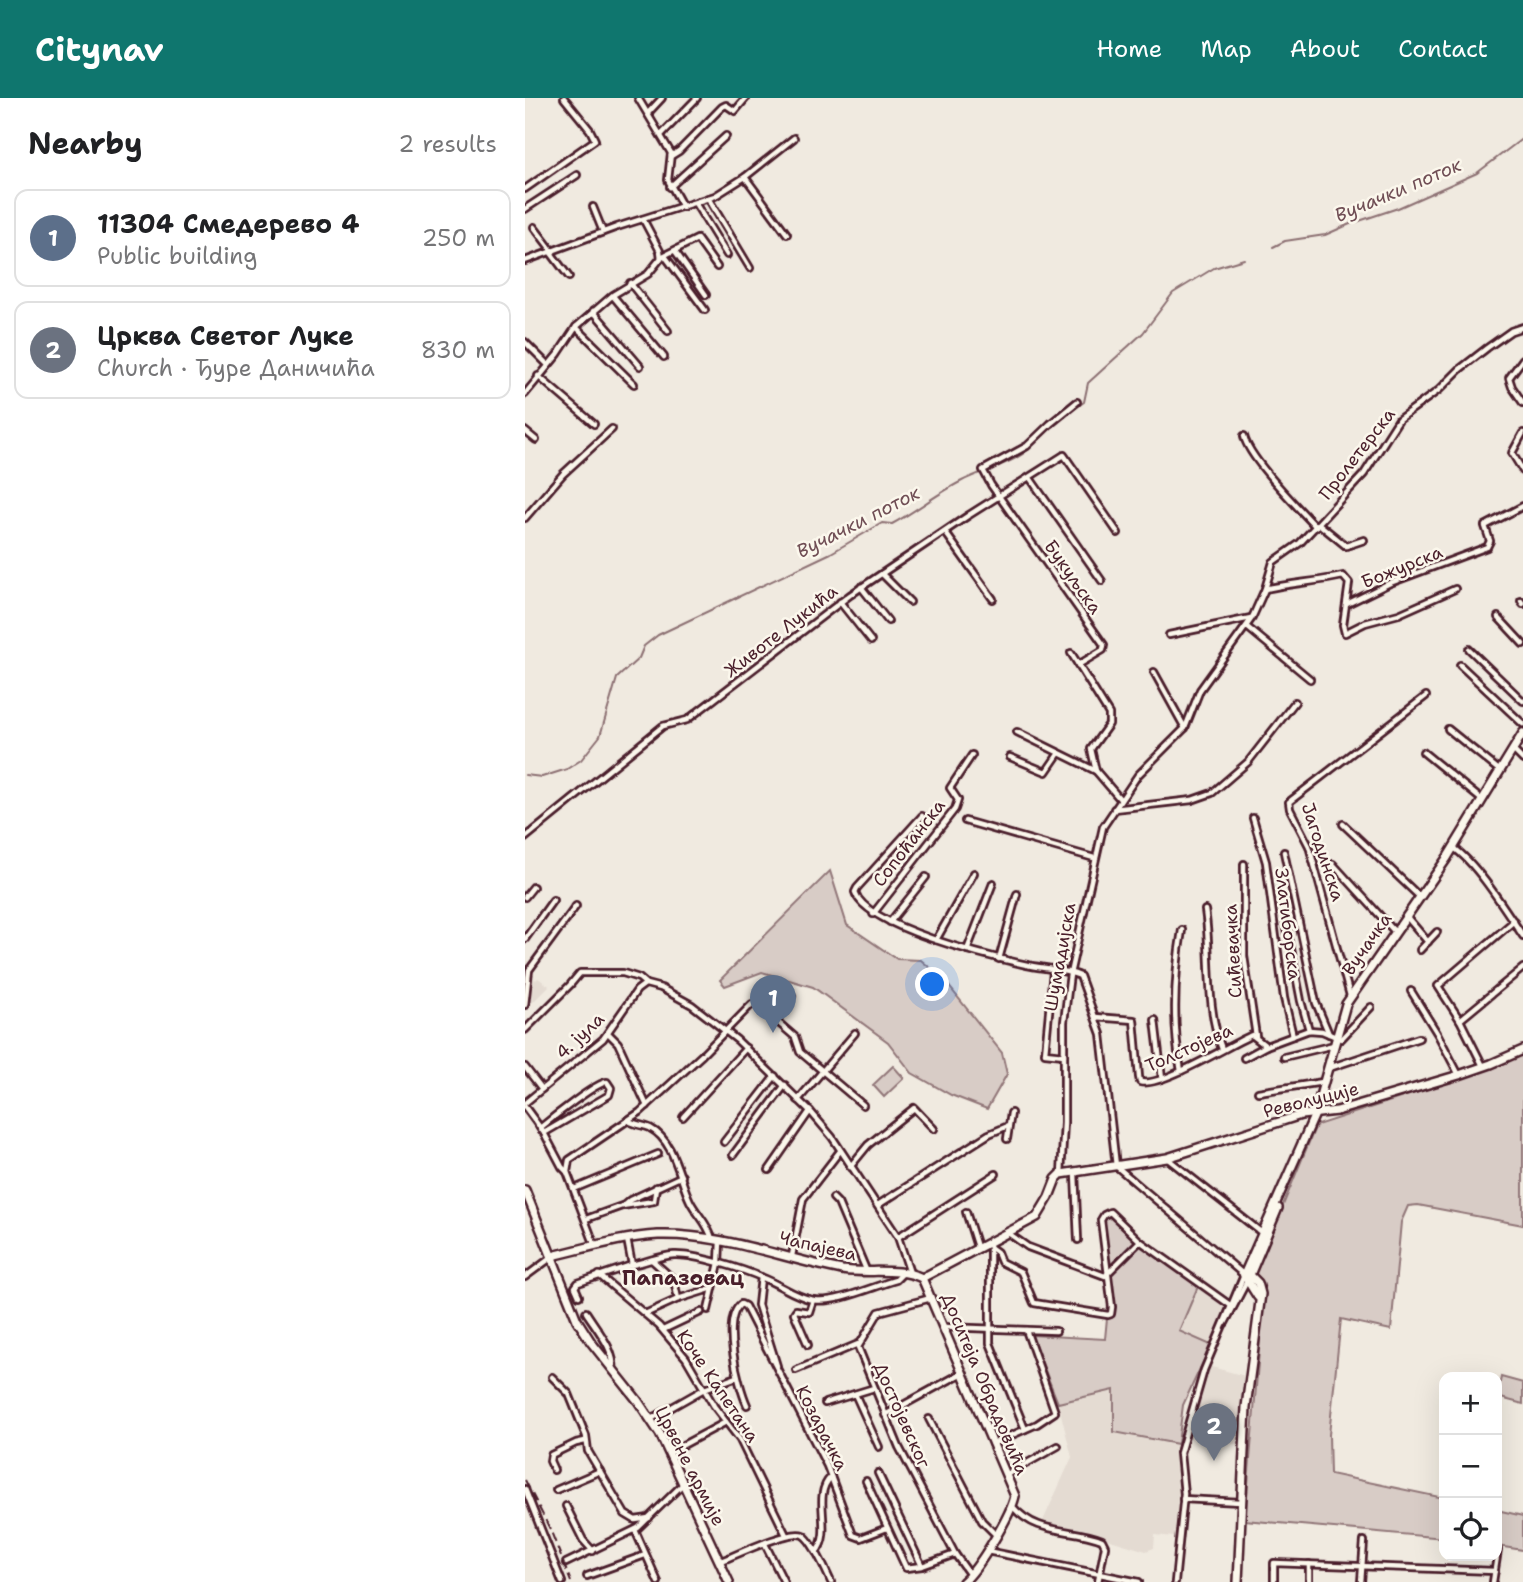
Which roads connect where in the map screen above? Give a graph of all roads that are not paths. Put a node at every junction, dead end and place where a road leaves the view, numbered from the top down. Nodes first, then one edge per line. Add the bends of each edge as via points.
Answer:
1 (564, 98) edge
2 (638, 98) edge
3 (662, 98) edge
4 (697, 98) edge
5 (746, 98) edge
6 (648, 113) junction
7 (661, 135) junction
8 (726, 136) dead end
9 (794, 138) dead end
10 (671, 156) junction
11 (577, 175) dead end
12 (745, 177) junction
13 (670, 187) junction
14 (525, 189) edge
15 (708, 198) junction
16 (695, 203) junction
17 (593, 207) dead end
18 (683, 207) junction
19 (525, 209) edge
20 (643, 219) junction
21 (534, 227) dead end
22 (603, 232) junction
23 (787, 234) dead end
24 (675, 251) junction
25 (552, 252) junction
26 (727, 255) dead end
27 (663, 256) junction
28 (525, 261) edge
29 (717, 267) dead end
30 (750, 268) dead end
31 (569, 277) dead end
32 (630, 283) junction
33 (613, 295) junction
34 (706, 295) dead end
35 (705, 310) dead end
36 (593, 312) junction
37 (576, 327) junction
38 (1523, 327) edge
39 (668, 331) dead end
40 (525, 342) edge
41 (664, 357) dead end
42 (1523, 359) edge
43 (548, 365) junction
44 (640, 366) dead end
45 (538, 376) junction
46 (634, 384) dead end
47 (527, 386) edge
48 (525, 394) edge
49 (1077, 402) dead end
50 (1523, 403) edge
51 (594, 424) dead end
52 (612, 429) dead end
53 (525, 431) edge
54 (1523, 433) edge
55 (1244, 436) dead end
56 (537, 440) dead end
57 (1523, 471) edge
58 (1030, 478) junction
59 (999, 497) junction
60 (1523, 506) edge
61 (525, 517) edge
62 (1318, 525) junction
63 (946, 531) junction
64 (1118, 533) dead end
65 (1364, 540) dead end
66 (882, 574) junction
67 (1102, 581) dead end
68 (861, 587) junction
69 (1265, 589) junction
70 (1455, 589) dead end
71 (993, 599) dead end
72 (840, 602) junction
73 (910, 602) dead end
74 (1347, 604) junction
75 (1498, 617) dead end
76 (1252, 618) junction
77 (888, 621) dead end
78 (1247, 627) junction
79 (1169, 635) dead end
80 (871, 641) dead end
81 (1523, 644) edge
82 (1469, 649) dead end
83 (1071, 653) dead end
84 (1078, 665) junction
85 (1460, 665) dead end
86 (1154, 672) dead end
87 (1310, 680) dead end
88 (1426, 696) dead end
89 (1523, 701) edge
90 (1295, 702) dead end
91 (1523, 724) edge
92 (1185, 728) junction
93 (1448, 729) dead end
94 (1017, 732) dead end
95 (1523, 733) edge
96 (1513, 750) junction
97 (1423, 752) dead end
98 (1059, 753) junction
99 (972, 755) dead end
100 (1010, 757) dead end
101 (1523, 760) edge
102 (1096, 771) junction
103 (1500, 771) junction
104 (1120, 799) junction
105 (1483, 801) junction
106 (1114, 809) junction
107 (922, 816) dead end
108 (1253, 818) dead end
109 (965, 821) dead end
110 (1343, 824) dead end
111 (525, 838) edge
112 (1454, 848) junction
113 (1284, 852) dead end
114 (1094, 858) junction
115 (1244, 864) dead end
116 (1333, 864) dead end
117 (974, 873) dead end
118 (926, 877) dead end
119 (993, 883) dead end
120 (533, 887) dead end
121 (1017, 894) dead end
122 (525, 897) edge
123 (1420, 897) junction
124 (553, 900) dead end
125 (576, 906) dead end
126 (1205, 910) dead end
127 (873, 914) junction
128 (1406, 916) junction
129 (1514, 921) junction
130 (890, 922) junction
131 (1286, 923) dead end
132 (1182, 930) dead end
133 (1395, 932) junction
134 (1437, 932) dead end
135 (1523, 936) edge
136 (525, 939) edge
137 (936, 940) junction
138 (1428, 942) junction
139 (967, 950) junction
140 (1420, 950) dead end
141 (999, 959) junction
142 (525, 965) edge
143 (1523, 968) edge
144 (529, 970) junction
145 (1053, 971) junction
146 (1070, 974) junction
147 (646, 984) junction
148 (1411, 991) dead end
149 (792, 996) dead end
150 (1350, 996) junction
151 (525, 1005) edge
152 (1371, 1007) dead end
153 (1095, 1017) junction
154 (774, 1019) junction
155 (1155, 1020) dead end
156 (1460, 1020) junction
157 (525, 1030) edge
158 (726, 1030) junction
159 (1309, 1030) junction
160 (855, 1032) dead end
161 (608, 1033) junction
162 (1256, 1035) junction
163 (1293, 1036) junction
164 (1419, 1038) dead end
165 (1333, 1039) junction
166 (1266, 1046) junction
167 (746, 1048) junction
168 (1222, 1049) junction
169 (1523, 1049) edge
170 (1064, 1055) junction
171 (1284, 1057) dead end
172 (1244, 1058) dead end
173 (1483, 1066) junction
174 (525, 1067) edge
175 (1328, 1068) junction
176 (823, 1071) junction
177 (1181, 1071) junction
178 (1459, 1074) junction
179 (775, 1076) junction
180 (1162, 1079) junction
181 (1324, 1082) junction
182 (785, 1086) junction
183 (542, 1089) junction
184 (1258, 1092) dead end
185 (798, 1100) junction
186 (525, 1105) edge
187 (863, 1105) dead end
188 (647, 1106) junction
189 (810, 1111) junction
190 (1011, 1113) dead end
191 (1315, 1114) junction
192 (683, 1117) dead end
193 (629, 1121) junction
194 (1008, 1126) junction
195 (541, 1128) junction
196 (934, 1129) dead end
197 (544, 1133) junction
198 (1007, 1139) dead end
199 (724, 1142) dead end
200 (840, 1152) junction
201 (658, 1154) dead end
202 (733, 1155) dead end
203 (1167, 1158) junction
204 (560, 1163) junction
205 (567, 1164) junction
206 (851, 1167) junction
207 (1116, 1167) junction
208 (769, 1170) dead end
209 (567, 1172) junction
210 (1075, 1172) junction
211 (996, 1174) dead end
212 (1061, 1174) junction
213 (682, 1176) junction
214 (656, 1187) junction
215 (574, 1189) junction
216 (525, 1190) edge
217 (1281, 1194) junction
218 (833, 1198) dead end
219 (878, 1205) junction
220 (622, 1206) junction
221 (966, 1212) dead end
222 (586, 1219) junction
223 (1008, 1233) junction
224 (1262, 1233) junction
225 (898, 1237) junction
226 (627, 1239) junction
227 (1078, 1240) dead end
228 (716, 1241) junction
229 (1140, 1241) junction
230 (989, 1244) junction
231 (595, 1247) junction
232 (977, 1247) junction
233 (552, 1256) junction
234 (792, 1256) junction
235 (652, 1260) junction
236 (719, 1263) junction
237 (632, 1265) junction
238 (867, 1272) junction
239 (906, 1274) junction
240 (599, 1275) junction
241 (1109, 1275) junction
242 (761, 1277) junction
243 (1247, 1277) junction
244 (525, 1278) edge
245 (922, 1278) junction
246 (713, 1288) junction
247 (579, 1296) dead end
248 (931, 1298) junction
249 (678, 1299) junction
250 (813, 1300) junction
251 (1230, 1305) junction
252 (708, 1310) dead end
253 (586, 1312) dead end
254 (701, 1312) dead end
255 (644, 1314) junction
256 (1222, 1326) junction
257 (944, 1327) junction
258 (989, 1328) junction
259 (1026, 1330) junction
260 (663, 1331) junction
261 (1056, 1331) dead end
262 (808, 1345) dead end
263 (858, 1345) junction
264 (796, 1370) dead end
265 (613, 1371) junction
266 (962, 1373) junction
267 (778, 1374) junction
268 (552, 1377) dead end
269 (737, 1377) junction
270 (874, 1388) junction
271 (704, 1389) junction
272 (855, 1394) junction
273 (825, 1403) dead end
274 (747, 1405) dead end
275 (884, 1415) junction
276 (651, 1419) junction
277 (929, 1419) dead end
278 (726, 1422) junction
279 (1025, 1429) junction
280 (585, 1441) junction
281 (991, 1444) junction
282 (1058, 1446) dead end
283 (879, 1447) dead end
284 (670, 1452) junction
285 (554, 1470) dead end
286 (600, 1471) junction
287 (878, 1473) dead end
288 (1006, 1475) junction
289 (831, 1477) junction
290 (866, 1481) dead end
291 (685, 1482) junction
292 (525, 1489) edge
293 (556, 1490) dead end
294 (1183, 1499) junction
295 (1241, 1502) junction
296 (566, 1506) dead end
297 (1012, 1506) junction
298 (649, 1518) junction
299 (887, 1528) junction
300 (635, 1530) junction
301 (786, 1535) junction
302 (996, 1535) junction
303 (1364, 1541) dead end
304 (765, 1544) junction
305 (593, 1551) junction
306 (987, 1551) junction
307 (816, 1552) junction
308 (955, 1554) junction
309 (645, 1555) junction
310 (721, 1561) junction
311 (1496, 1561) edge
312 (566, 1563) dead end
313 (1309, 1564) junction
314 (922, 1566) junction
315 (1362, 1566) junction
316 (1495, 1571) junction
317 (1100, 1574) junction
318 (587, 1576) dead end
319 (971, 1576) junction
320 (562, 1582) edge
321 (658, 1582) edge
322 (729, 1582) edge
323 (784, 1582) edge
324 (831, 1582) edge
325 (963, 1582) edge
326 (1098, 1582) edge
327 (1139, 1582) edge
328 (1175, 1582) edge
329 (1238, 1582) edge
330 (1273, 1582) edge
331 (1309, 1582) edge
332 (1361, 1582) edge
333 (1493, 1582) edge

1 - 14 street via 595,140
2 - 6 street
3 - 6 street
4 - 7 street
5 - 10 street via 735,111 722,107
6 - 7 street
7 - 10 street
8 - 13 street
9 - 12 street
10 - 13 street
11 - 19 street
12 - 15 street
12 - 23 street
13 - 18 street
15 - 16 street
15 - 30 street
16 - 18 street
16 - 26 street
17 - 22 street
18 - 20 street
20 - 22 street
20 - 27 street
21 - 25 street
22 - 25 street
24 - 27 street
24 - 29 street via 697,239
24 - 34 street
25 - 28 street
25 - 31 street
27 - 32 street via 648,274
27 - 35 street
32 - 33 street
32 - 39 street
33 - 36 street
33 - 41 street
36 - 37 street
36 - 44 street
37 - 43 street
37 - 46 street
38 - 62 street, Пролетерска via 1487,348 1399,419 1364,474
40 - 43 street
42 - 50 street via 1509,379
43 - 45 street
45 - 47 street
45 - 51 street
47 - 48 street
49 - 59 street via 1027,446 984,473
52 - 61 street
53 - 56 street
54 - 57 street via 1512,453
55 - 62 street via 1268,474
58 - 59 street, Животе Лукића
58 - 64 street, Животе Лукића via 1064,455
58 - 67 street
59 - 63 street, Животе Лукића
59 - 84 street, Букуљска via 1104,645
60 - 74 street, Божурска via 1485,526 1490,545
62 - 65 street via 1346,546
62 - 69 street, Пролетерска via 1296,548 1273,562
63 - 66 street, Животе Лукића
63 - 71 street
66 - 68 street, Животе Лукића
66 - 73 street
68 - 72 street, Животе Лукића
68 - 77 street
69 - 74 street via 1343,576 1349,583
69 - 76 street, Пролетерска
70 - 74 street, Божурска via 1345,634
72 - 80 street
72 - 111 street, Животе Лукића via 687,720 663,726
75 - 81 street
76 - 78 street, Шумадијска
76 - 79 street
78 - 87 street
78 - 92 street, Шумадијска via 1200,690
82 - 89 street
83 - 84 street
84 - 102 street via 1110,719 1091,749
85 - 91 street
86 - 92 street
88 - 150 street, Јагодинска via 1289,802 1309,846
90 - 106 street via 1248,762 1212,793 1192,800
92 - 104 street, Шумадијска
93 - 103 street
94 - 98 street
95 - 96 street, Вучачка
96 - 101 street
96 - 103 street, Вучачка
97 - 105 street
98 - 100 street via 1046,772
98 - 102 street
99 - 127 street, Сопоћанска via 950,788 958,800 955,809
102 - 104 street
103 - 105 street, Вучачка
104 - 106 street, Шумадијска
105 - 112 street, Вучачка
106 - 114 street, Шумадијска
107 - 127 street via 855,890
108 - 163 street, Златиборска via 1266,862
109 - 114 street
110 - 123 street
112 - 123 street, Вучачка
112 - 129 street
113 - 165 street via 1316,1003
114 - 146 street, Шумадијска
115 - 162 street, Сићевачка via 1244,956
116 - 133 street
117 - 137 street
118 - 130 street
119 - 139 street
120 - 122 street
121 - 141 street
123 - 128 street, Вучачка
124 - 136 street
125 - 144 street
126 - 168 street via 1213,1007
127 - 130 street
128 - 133 street, Вучачка
128 - 138 street
129 - 135 street
129 - 156 street via 1438,986
130 - 137 street
131 - 159 street
132 - 177 street via 1175,994
133 - 150 street, Вучачка
134 - 138 street
137 - 139 street
138 - 140 street
139 - 141 street
141 - 145 street
142 - 144 street
143 - 156 street
144 - 151 street
145 - 146 street
145 - 170 street via 1045,1054
146 - 153 street via 1080,976
146 - 170 street, Шумадијска
147 - 157 street via 624,973 578,973
147 - 158 street via 692,1005
147 - 161 street, 4. јула
148 - 178 street
149 - 154 street
150 - 165 street, Вучачка
152 - 165 street via 1347,1034
153 - 180 street, Толстојева via 1134,1020 1140,1082
153 - 207 street via 1104,1054
154 - 158 street via 752,1004
154 - 176 street via 795,1037 800,1052
155 - 180 street
156 - 173 street
158 - 167 street
158 - 188 street
159 - 163 street, Толстојева
159 - 165 street
160 - 176 street
161 - 183 street, 4. јула
161 - 188 street via 618,1043
162 - 166 street, Толстојева
162 - 168 street, Толстојева
163 - 166 street, Толстојева
164 - 175 street
165 - 171 street
165 - 175 street, Вучачка
166 - 172 street, Толстојева
167 - 179 street
167 - 192 street
168 - 177 street, Толстојева
169 - 173 street, Револуције
170 - 212 street, Шумадијска
173 - 178 street, Револуције
174 - 183 street
175 - 181 street, Вучачка
176 - 185 street
176 - 187 street
177 - 180 street, Толстојева
178 - 191 street, Револуције
179 - 182 street
179 - 199 street
181 - 184 street
181 - 191 street, Вучачка
182 - 185 street
182 - 202 street
183 - 186 street, 4. јула
185 - 189 street
186 - 195 street
188 - 193 street
189 - 200 street
189 - 208 street
190 - 194 street
191 - 203 street, Револуције
191 - 217 street, Вучачка
193 - 205 street
193 - 213 street via 654,1131
194 - 198 street
194 - 219 street
195 - 197 street
195 - 197 street via 597,1084 607,1082 611,1088 609,1095
196 - 206 street via 914,1108 868,1145
197 - 204 street
200 - 206 street
200 - 234 street via 803,1199
201 - 215 street
203 - 207 street, Револуције
203 - 224 street
204 - 205 street
204 - 209 street
205 - 209 street
206 - 219 street
207 - 210 street, Револуције
207 - 243 street
209 - 215 street
210 - 212 street, Револуције
210 - 227 street
211 - 225 street
212 - 223 street, Шумадијска via 1040,1214
213 - 214 street
213 - 228 street via 690,1202
214 - 220 street
214 - 220 street via 654,1201
215 - 222 street
216 - 233 street, Црвене армије
217 - 224 street, Вучачка
217 - 243 street, Вучачка via 1269,1233
218 - 238 street
219 - 225 street
220 - 222 street
221 - 232 street
222 - 231 street
223 - 230 street, Шумадијска
223 - 241 street via 1027,1247
224 - 243 street, Вучачка
225 - 239 street
226 - 228 street, Чапајева via 667,1235
226 - 231 street, Чапајева
226 - 237 street
228 - 234 street, Чапајева
228 - 236 street
229 - 241 street
229 - 241 street via 1110,1212 1104,1215
229 - 251 street
230 - 232 street, Шумадијска
230 - 241 street via 1001,1262 1021,1272 1034,1303 1111,1314
230 - 258 street
231 - 233 street, Чапајева
232 - 245 street, Шумадијска
233 - 244 street
233 - 265 street, Црвене армије via 577,1320
234 - 238 street, Чапајева
235 - 236 street via 676,1255
235 - 237 street
235 - 249 street via 674,1280
236 - 242 street
236 - 246 street
237 - 240 street
238 - 239 street, Чапајева
239 - 245 street, Доситеја Обрадовића
239 - 250 street via 857,1292
240 - 247 street via 576,1284
240 - 255 street, Коче Капетана
242 - 250 street
242 - 267 street via 758,1305
243 - 251 street, Вучачка
243 - 256 street, Вучачка
243 - 295 street via 1260,1287
245 - 248 street, Доситеја Обрадовића
246 - 249 street
246 - 252 street
248 - 257 street, Доситеја Обрадовића
248 - 263 street, Достојевског via 879,1312
249 - 255 street
250 - 262 street via 809,1312 794,1313
251 - 256 street, Вучачка
253 - 265 street, Црвене армије via 609,1349
254 - 260 street
255 - 260 street, Коче Капетана
256 - 294 street, Вучачка via 1201,1378 1180,1453
257 - 258 street
257 - 266 street, Доситеја Обрадовића
258 - 259 street
258 - 279 street via 992,1348
259 - 261 street
259 - 279 street via 1056,1409
260 - 271 street, Коче Капетана
263 - 264 street
263 - 270 street, Достојевског
265 - 276 street, Црвене армије
266 - 275 street
266 - 281 street, Доситеја Обрадовића
267 - 269 street, Козарачка via 743,1304 735,1310 732,1322
267 - 289 street, Козарачка
268 - 280 street via 569,1394
269 - 271 street
269 - 274 street
270 - 272 street
270 - 275 street, Достојевског
271 - 276 street
271 - 278 street, Коче Капетана
272 - 273 street
272 - 283 street
275 - 308 street, Достојевског
276 - 284 street, Црвене армије
277 - 302 street via 982,1521
278 - 284 street
278 - 301 street, Коче Капетана via 745,1448
279 - 281 street
280 - 285 street via 551,1455
280 - 286 street
281 - 288 street, Доситеја Обрадовића
282 - 288 street
284 - 291 street, Црвене армије
286 - 293 street
286 - 298 street via 625,1514 635,1520
287 - 314 street
288 - 297 street, Доситеја Обрадовића via 1015,1496
289 - 299 street, Козарачка via 855,1537
289 - 307 street via 823,1489 823,1541
290 - 299 street
291 - 298 street
291 - 310 street, Црвене армије
292 - 320 street
294 - 295 street
294 - 328 street, Вучачка
295 - 329 street
296 - 305 street
297 - 302 street
297 - 317 street via 1037,1526 1102,1540
298 - 300 street
299 - 314 street via 906,1568
300 - 305 street
300 - 309 street
301 - 304 street
301 - 307 street via 804,1536
302 - 306 street
303 - 315 street
304 - 310 street
304 - 323 street
305 - 312 street
306 - 317 street
306 - 319 street
307 - 324 street
308 - 314 street
308 - 319 street, Достојевског
309 - 318 street
309 - 321 street
310 - 322 street, Црвене армије
311 - 316 street
313 - 315 street
313 - 330 street via 1274,1563
313 - 331 street
315 - 316 street
315 - 332 street
316 - 333 street
317 - 326 street
317 - 327 street
319 - 325 street

